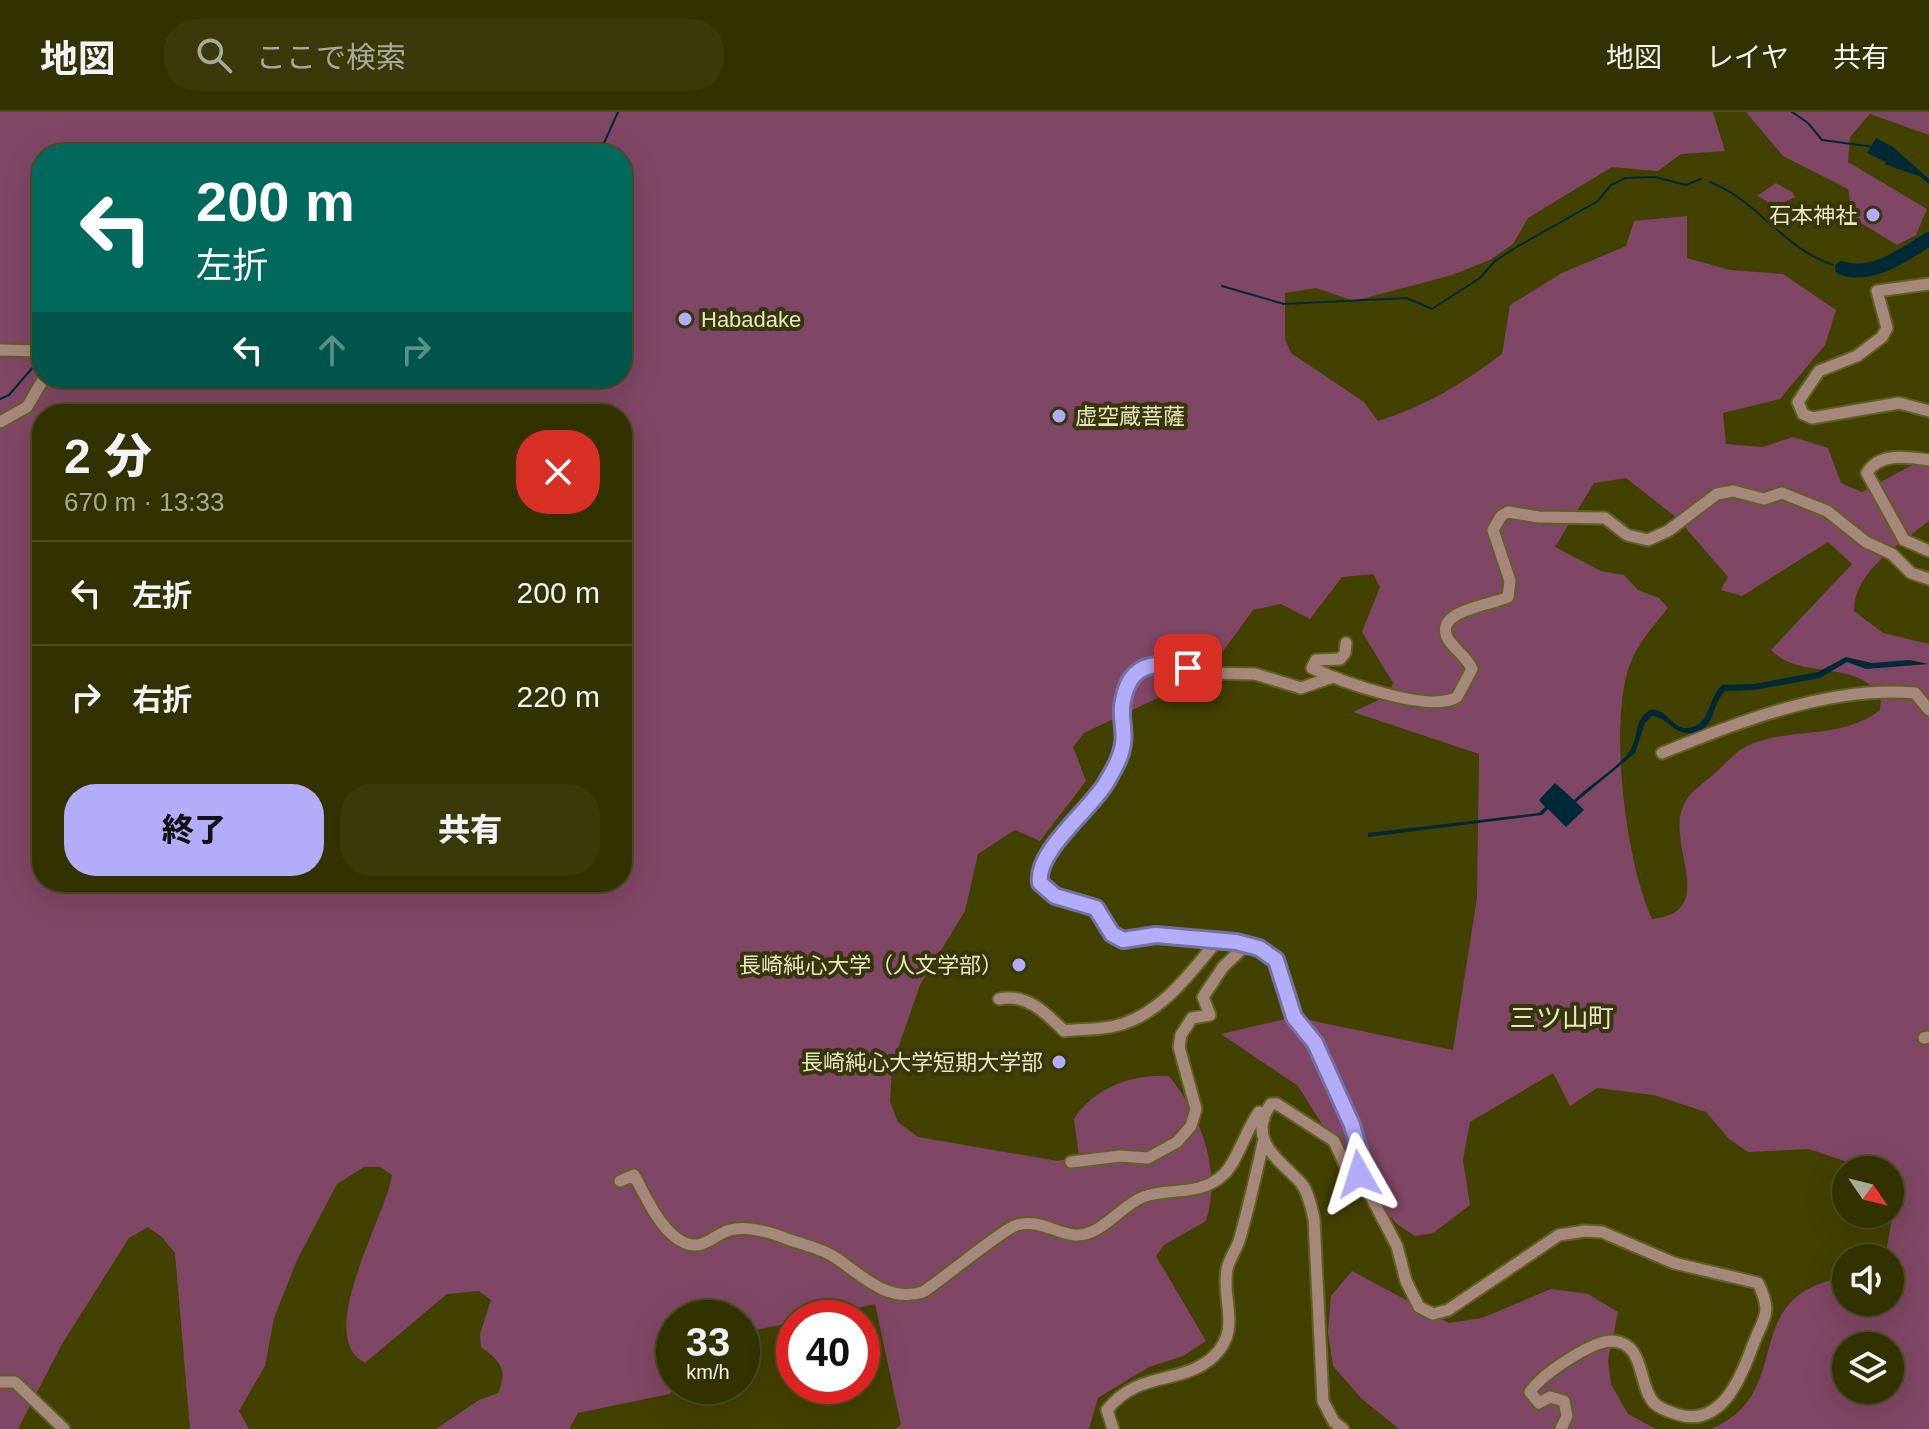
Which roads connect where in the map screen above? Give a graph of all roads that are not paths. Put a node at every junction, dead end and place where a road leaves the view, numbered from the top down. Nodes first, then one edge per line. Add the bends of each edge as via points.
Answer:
1 (1929, 284) edge
2 (0, 350) edge
3 (32, 351) edge
4 (38, 388) edge
5 (1929, 411) edge
6 (0, 422) edge
7 (1929, 460) edge
8 (1929, 551) edge
9 (1929, 579) edge
10 (1346, 643) dead end
11 (1333, 677) junction
12 (1929, 710) edge
13 (1662, 753) dead end
14 (1216, 942) junction
15 (1246, 945) junction
16 (999, 999) dead end
17 (1264, 1119) junction
18 (1265, 1134) junction
19 (1071, 1162) dead end
20 (1359, 1174) junction
21 (620, 1181) dead end
22 (0, 1382) edge
23 (1338, 1425) edge
24 (64, 1429) edge
25 (1113, 1429) edge
26 (1323, 1429) edge
27 (1561, 1429) edge

1 - 5 street via 1877,291 1887,328 1882,337 1857,356 1819,371 1798,402 1803,414 1812,418 1899,403
2 - 3 street
4 - 6 street via 27,407
7 - 8 street via 1889,458 1867,473 1904,540
9 - 11 street via 1911,573 1892,554 1866,542 1827,511 1782,493 1764,499 1733,491 1717,494 1648,540 1627,535 1605,518 1508,512 1496,522 1493,536 1510,581 1508,597 1462,611 1445,629 1472,669 1457,697 1420,700
10 - 11 street via 1340,659 1313,663 1312,668
11 - 14 street via 1301,688 1255,674 1148,664 1133,678 1122,707 1120,757 1100,794 1048,853 1039,877 1046,891 1096,908 1112,934 1123,940 1156,935
12 - 13 street via 1915,693 1883,690 1793,709
14 - 15 street
14 - 16 street via 1157,1006 1116,1026 1064,1031 1038,1005 1009,996
15 - 19 street via 1203,997 1210,1015 1192,1018 1181,1035 1196,1109 1191,1126 1177,1142 1148,1158
15 - 20 street via 1279,963 1294,1017 1315,1043 1352,1125 1363,1163
17 - 18 street
17 - 20 street via 1271,1104 1294,1114 1334,1141 1349,1174
17 - 21 street via 1259,1112 1247,1127 1224,1175 1193,1191 1147,1195 1123,1206 1103,1226 1077,1235 1042,1223 1014,1226 923,1292 907,1297 865,1282 834,1256 775,1234 739,1228 701,1245 687,1244 672,1234 634,1175
18 - 23 street via 1271,1156 1301,1183 1310,1200 1323,1401
18 - 25 street via 1252,1197 1227,1269 1230,1328 1225,1342 1198,1366 1120,1393 1107,1410
20 - 27 street via 1397,1246 1411,1295 1428,1312 1448,1310 1559,1235 1585,1231 1602,1232 1674,1263 1758,1283 1768,1309 1766,1320 1741,1379 1722,1404 1698,1417 1670,1412 1654,1403 1633,1352 1623,1343 1608,1341 1596,1343 1538,1380 1530,1392 1539,1403 1550,1397 1564,1401 1567,1416
22 - 24 street via 15,1382
23 - 26 street

